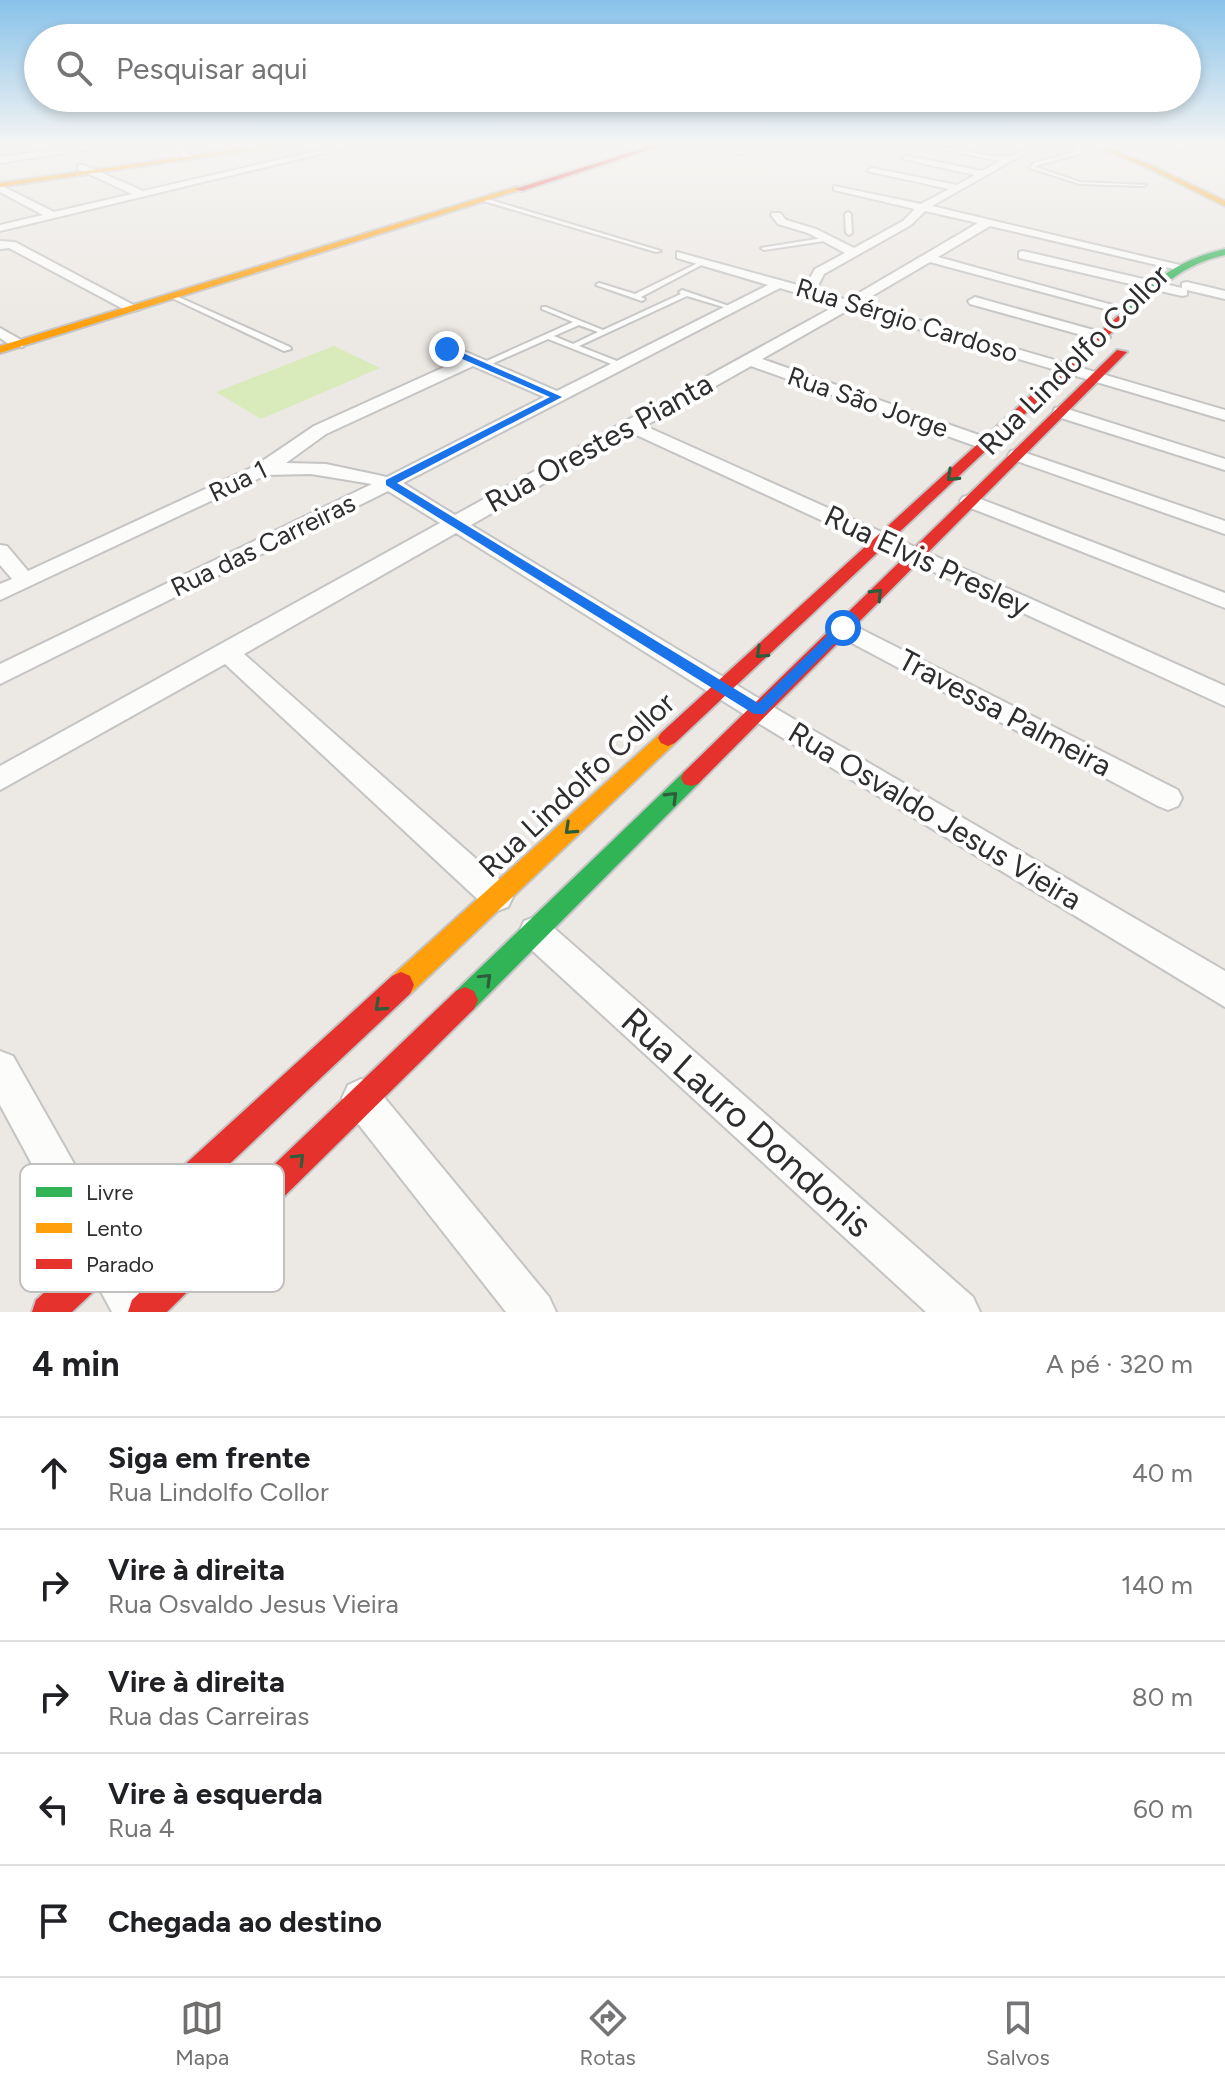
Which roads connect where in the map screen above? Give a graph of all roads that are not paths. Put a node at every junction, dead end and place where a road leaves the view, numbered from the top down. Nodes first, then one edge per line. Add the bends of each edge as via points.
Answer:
1 (38, 207) edge
2 (90, 207) edge
3 (456, 207) edge
4 (510, 207) edge
5 (919, 207) edge
6 (922, 208) junction
7 (848, 214) dead end
8 (776, 215) dead end
9 (53, 216) junction
10 (987, 223) junction
11 (0, 228) edge
12 (812, 231) junction
13 (849, 233) junction
14 (886, 235) junction
15 (829, 239) junction
16 (5, 244) edge
17 (764, 248) dead end
18 (658, 251) dead end
19 (1225, 252) edge
20 (855, 253) junction
21 (681, 255) dead end
22 (1023, 255) dead end
23 (929, 258) junction
24 (1225, 260) edge
25 (706, 261) junction
26 (1178, 266) junction
27 (819, 272) junction
28 (762, 278) junction
29 (781, 283) junction
30 (599, 285) dead end
31 (660, 286) junction
32 (1157, 287) junction
33 (809, 291) junction
34 (686, 294) junction
35 (1180, 294) junction
36 (1225, 295) edge
37 (174, 297) junction
38 (635, 297) junction
39 (975, 301) dead end
40 (851, 303) junction
41 (660, 305) junction
42 (544, 308) dead end
43 (732, 308) junction
44 (134, 309) junction
45 (1131, 312) junction
46 (578, 323) junction
47 (0, 332) edge
48 (603, 332) junction
49 (1139, 334) dead end
50 (548, 336) junction
51 (1103, 337) junction
52 (18, 344) junction
53 (574, 346) junction
54 (287, 349) dead end
55 (447, 349) dead end
56 (0, 350) edge
57 (749, 360) junction
58 (477, 363) junction
59 (619, 365) junction
60 (1069, 368) junction
61 (1097, 376) junction
62 (557, 397) junction
63 (1061, 412) junction
64 (1225, 415) edge
65 (629, 425) junction
66 (987, 444) junction
67 (1017, 455) junction
68 (1225, 465) edge
69 (262, 470) junction
70 (389, 483) junction
71 (970, 501) junction
72 (456, 523) junction
73 (1225, 528) edge
74 (884, 539) junction
75 (0, 551) edge
76 (913, 557) junction
77 (25, 581) junction
78 (0, 593) edge
79 (1224, 601) edge
80 (843, 628) junction
81 (227, 652) junction
82 (0, 675) edge
83 (723, 688) junction
84 (1225, 697) edge
85 (759, 711) junction
86 (0, 779) edge
87 (1168, 798) dead end
88 (497, 897) junction
89 (535, 932) junction
90 (1225, 990) edge
91 (0, 1069) edge
92 (361, 1098) junction
93 (53, 1164) edge
94 (208, 1164) edge
95 (284, 1174) edge
96 (69, 1292) edge
97 (125, 1292) edge
98 (164, 1292) edge
99 (48, 1312) edge
100 (136, 1312) edge
101 (144, 1312) edge
102 (534, 1312) edge
103 (958, 1312) edge

1 - 9 street
2 - 9 street
3 - 37 street
4 - 18 lane
5 - 6 street
6 - 10 street
6 - 14 street
7 - 13 lane
8 - 12 street
9 - 11 street
10 - 23 street, Rua Orestes Pianta
10 - 26 street
12 - 13 street
12 - 15 street
13 - 14 street
14 - 20 street
15 - 17 lane
15 - 20 street
16 - 44 street
19 - 26 street, Rua Lindolfo Collor
20 - 27 street
21 - 25 street, Rua Sérgio Cardoso
22 - 32 street
23 - 40 street, Rua Orestes Pianta
23 - 45 street
24 - 35 street, Rua Lindolfo Collor via 1204,270
25 - 28 street, Rua Sérgio Cardoso
25 - 31 lane
26 - 32 street, Rua Lindolfo Collor
27 - 28 street
27 - 33 street
28 - 29 street, Rua Sérgio Cardoso
29 - 33 street, Rua Sérgio Cardoso
29 - 43 street, Rua das Carreiras
30 - 38 lane
31 - 34 lane
31 - 38 lane
32 - 35 street
32 - 45 street, Rua Lindolfo Collor
33 - 40 street, Rua Sérgio Cardoso
34 - 41 lane
34 - 43 lane
35 - 36 street
37 - 44 street
37 - 54 lane
38 - 41 lane
39 - 51 street
40 - 57 street, Rua Orestes Pianta
40 - 60 street, Rua Sérgio Cardoso
41 - 48 lane
42 - 46 lane
43 - 59 street, Rua das Carreiras
44 - 52 street
45 - 51 street, Rua Lindolfo Collor
46 - 48 lane
46 - 50 lane
47 - 52 street
48 - 53 lane
49 - 61 street, Rua Lindolfo Collor
50 - 53 lane
50 - 58 lane
51 - 60 street, Rua Lindolfo Collor
52 - 56 street
53 - 59 lane
55 - 58 street
57 - 65 street, Rua Orestes Pianta
57 - 66 street, Rua São Jorge
58 - 62 street
58 - 69 street, Rua 1 via 320,430
59 - 62 street, Rua das Carreiras
60 - 61 street, Rua Sérgio Cardoso
60 - 66 street, Rua Lindolfo Collor
61 - 63 street, Rua Lindolfo Collor
61 - 64 street, Rua Sérgio Cardoso
62 - 70 street, Rua das Carreiras
63 - 67 street, Rua Lindolfo Collor
63 - 68 street
65 - 72 street, Rua Orestes Pianta
65 - 74 street, Rua Elvis Presley
66 -> 74 street, Rua Lindolfo Collor
67 - 71 street, Rua Lindolfo Collor
67 - 73 street
69 - 70 street, Rua Osvaldo Jesus Vieira via 338,469
69 - 77 street, Rua 1
70 - 72 street, Rua Osvaldo Jesus Vieira
70 - 82 street, Rua das Carreiras
71 - 76 street, Rua Lindolfo Collor
71 - 79 street
72 - 81 street, Rua Orestes Pianta
72 - 83 street, Rua Osvaldo Jesus Vieira
74 - 76 street, Rua Elvis Presley
74 -> 83 street, Rua Lindolfo Collor
75 - 77 street
80 -> 76 street, Rua Lindolfo Collor
76 - 84 street, Rua Elvis Presley
77 - 78 street, Rua 1
80 - 85 street, Rua Lindolfo Collor
80 - 87 street, Travessa Palmeira
81 - 86 street, Rua Orestes Pianta
81 - 88 street
83 - 85 street, Rua Osvaldo Jesus Vieira
83 -> 88 street, Rua Lindolfo Collor
89 -> 85 street, Rua Lindolfo Collor
85 - 90 street, Rua Osvaldo Jesus Vieira
88 -> 94 street, Rua Lindolfo Collor
92 -> 89 street, Rua Lindolfo Collor
89 - 103 street, Rua Lauro Dondonis
91 - 93 street
95 -> 92 street, Rua Lindolfo Collor
92 - 102 street
96 - 99 street, Rua Lindolfo Collor
97 - 100 street
101 -> 98 street, Rua Lindolfo Collor

